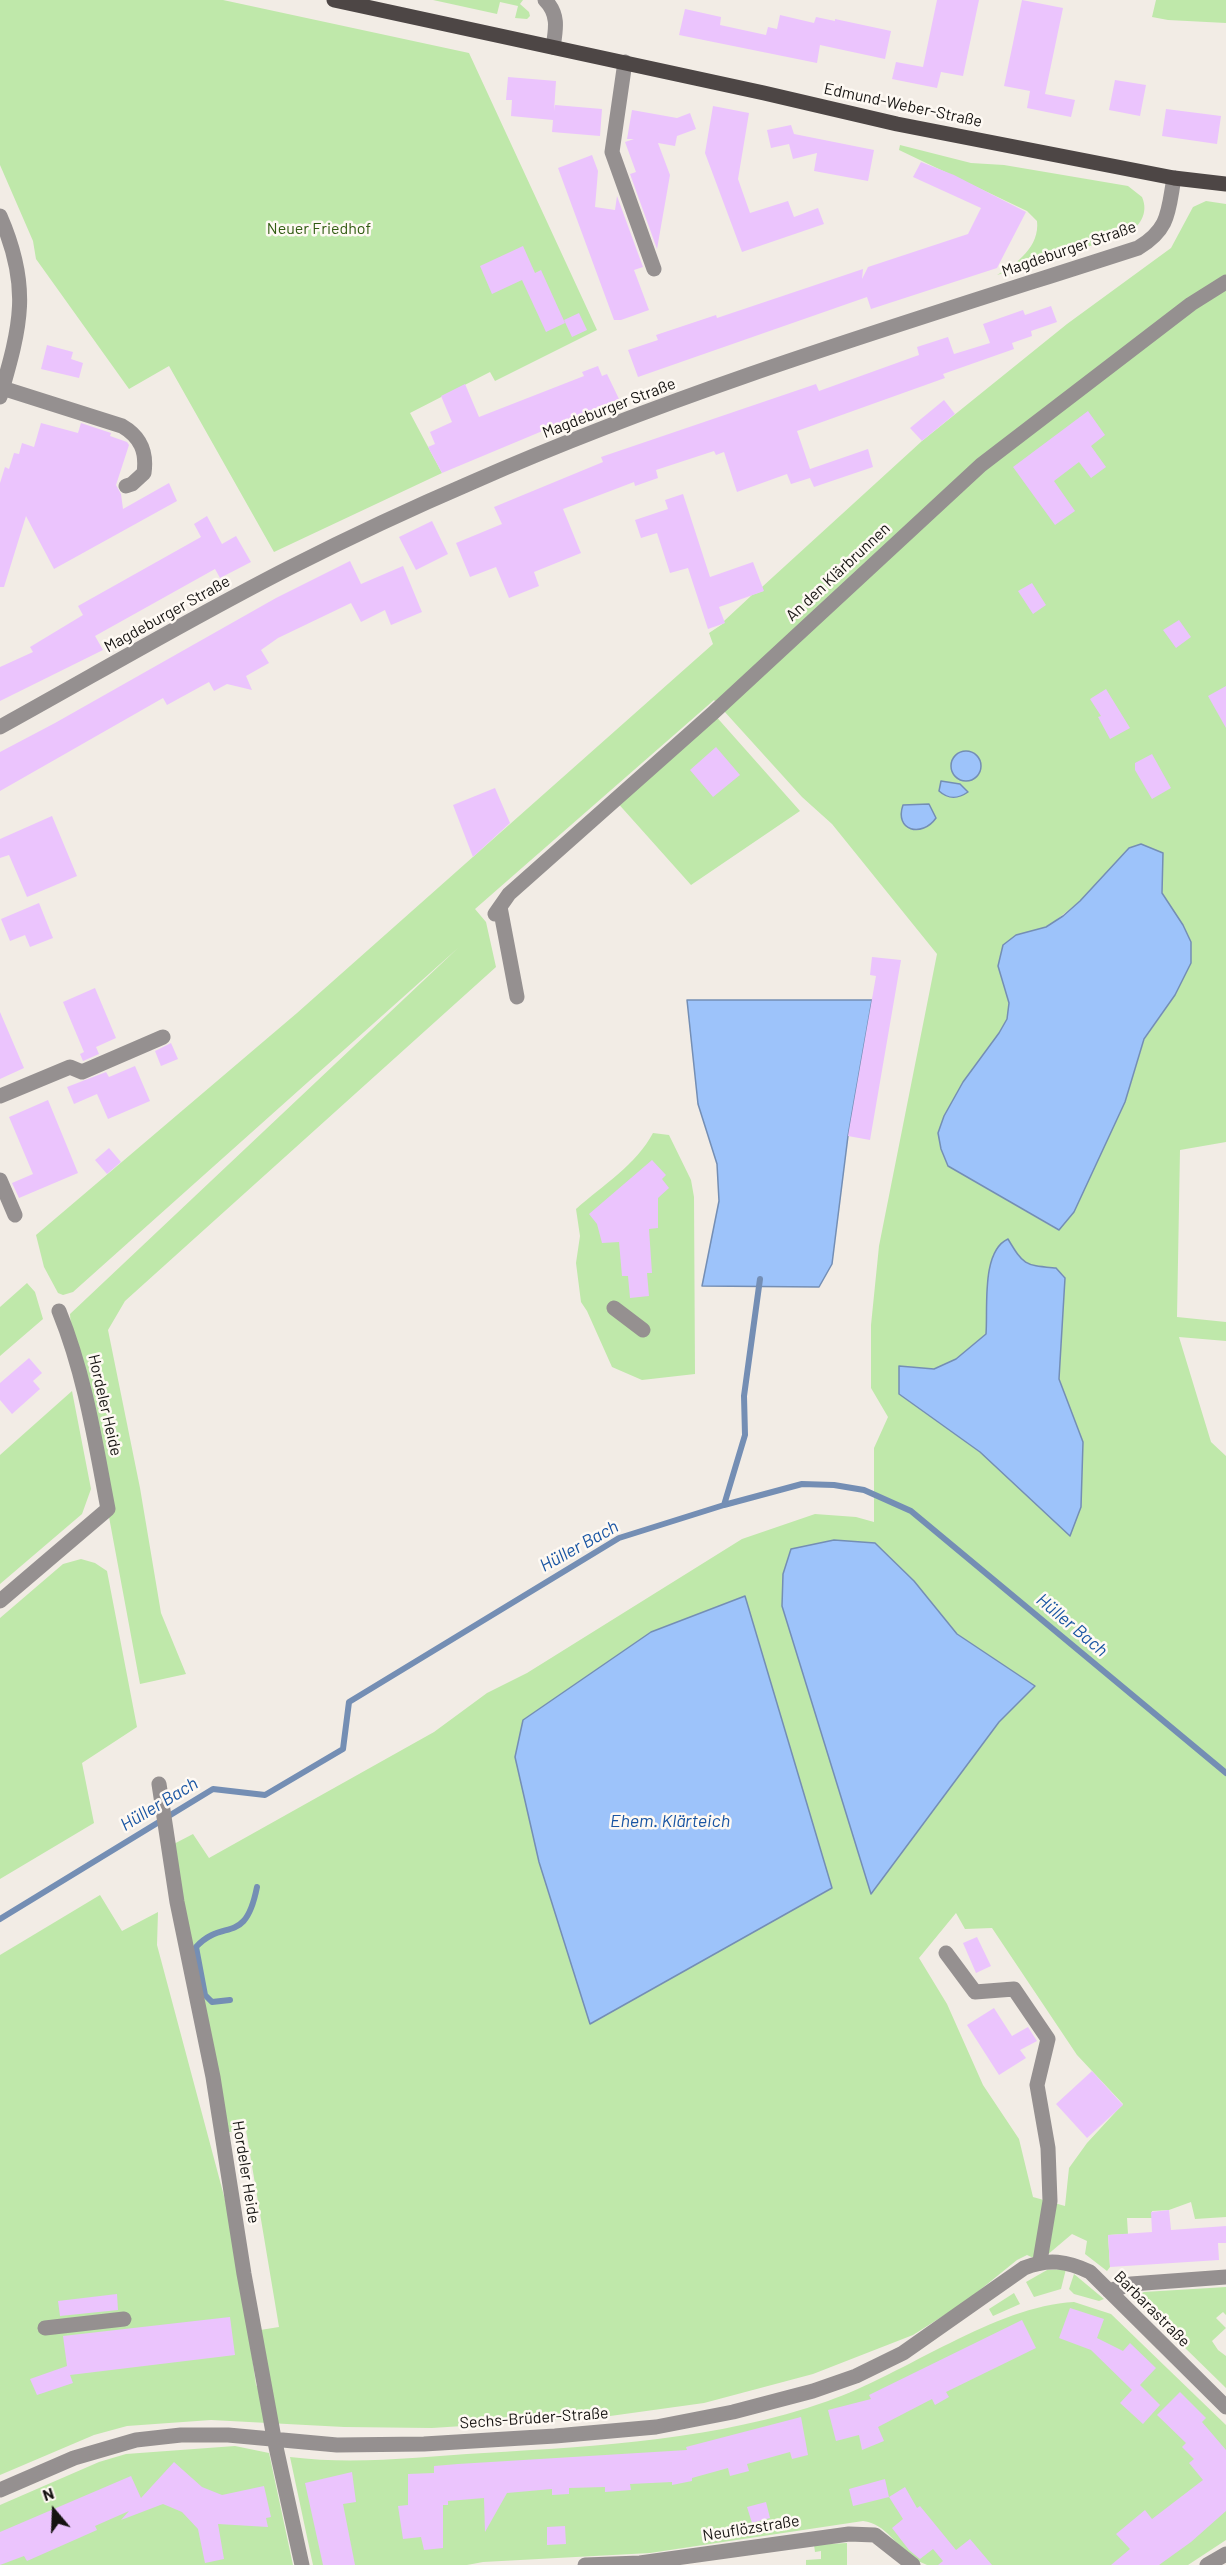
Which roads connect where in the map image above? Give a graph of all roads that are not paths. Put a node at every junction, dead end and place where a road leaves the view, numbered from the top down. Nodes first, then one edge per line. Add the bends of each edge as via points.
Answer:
1 (334, 0) edge
2 (545, 0) edge
3 (554, 47) junction
4 (625, 62) junction
5 (1174, 178) junction
6 (1226, 184) edge
7 (0, 216) edge
8 (654, 269) dead end
9 (1226, 282) edge
10 (1, 392) edge
11 (126, 486) dead end
12 (0, 727) edge
13 (517, 997) dead end
14 (163, 1037) dead end
15 (0, 1096) edge
16 (0, 1180) edge
17 (15, 1215) dead end
18 (614, 1308) dead end
19 (59, 1311) dead end
20 (643, 1330) dead end
21 (0, 1602) edge
22 (159, 1784) dead end
23 (946, 1953) dead end
24 (1040, 2261) junction
25 (1226, 2277) edge
26 (1109, 2291) junction
27 (124, 2319) dead end
28 (45, 2328) dead end
29 (1226, 2407) edge
30 (274, 2438) junction
31 (0, 2490) edge
32 (1226, 2554) edge
33 (302, 2565) edge
34 (585, 2565) edge
35 (912, 2565) edge
36 (1207, 2565) edge

1 - 3 main road, Edmund-Weber-Straße
2 - 3 street via 555,15
3 - 4 main road, Edmund-Weber-Straße
4 - 5 main road, Edmund-Weber-Straße via 897,124
4 - 8 street via 612,152
5 - 6 main road
5 - 12 street, Magdeburger Straße via 1166,222 1138,248 642,412 486,476 288,568
7 - 10 street via 15,260 20,292 16,340
9 - 13 street, An den Klärbrunnen via 1191,304 981,465 713,713 509,894 498,910
10 - 11 street via 122,426 135,434 146,459 144,473
14 - 15 street via 82,1072 70,1067
16 - 17 street
18 - 20 street
19 - 21 street, Hordeler Heide via 86,1392 108,1509
22 - 30 street, Hordeler Heide
23 - 24 street via 975,1992 1014,1989 1048,2039 1037,2085 1048,2148 1050,2202
24 - 26 street, Barbarastraße via 1069,2262 1090,2272
24 - 30 street, Sechs-Brüder-Straße via 1024,2268 903,2353 856,2376 734,2412 656,2427 555,2436 361,2446
25 - 26 street via 1131,2284
26 - 29 street, Barbarastraße
27 - 28 street
30 - 31 street, Sechs-Brüder-Straße via 181,2435 136,2440 74,2458
30 - 33 street, Hordeler Heide
32 - 36 street
34 - 35 street, Neuflözstraße via 640,2563 849,2534 875,2535

